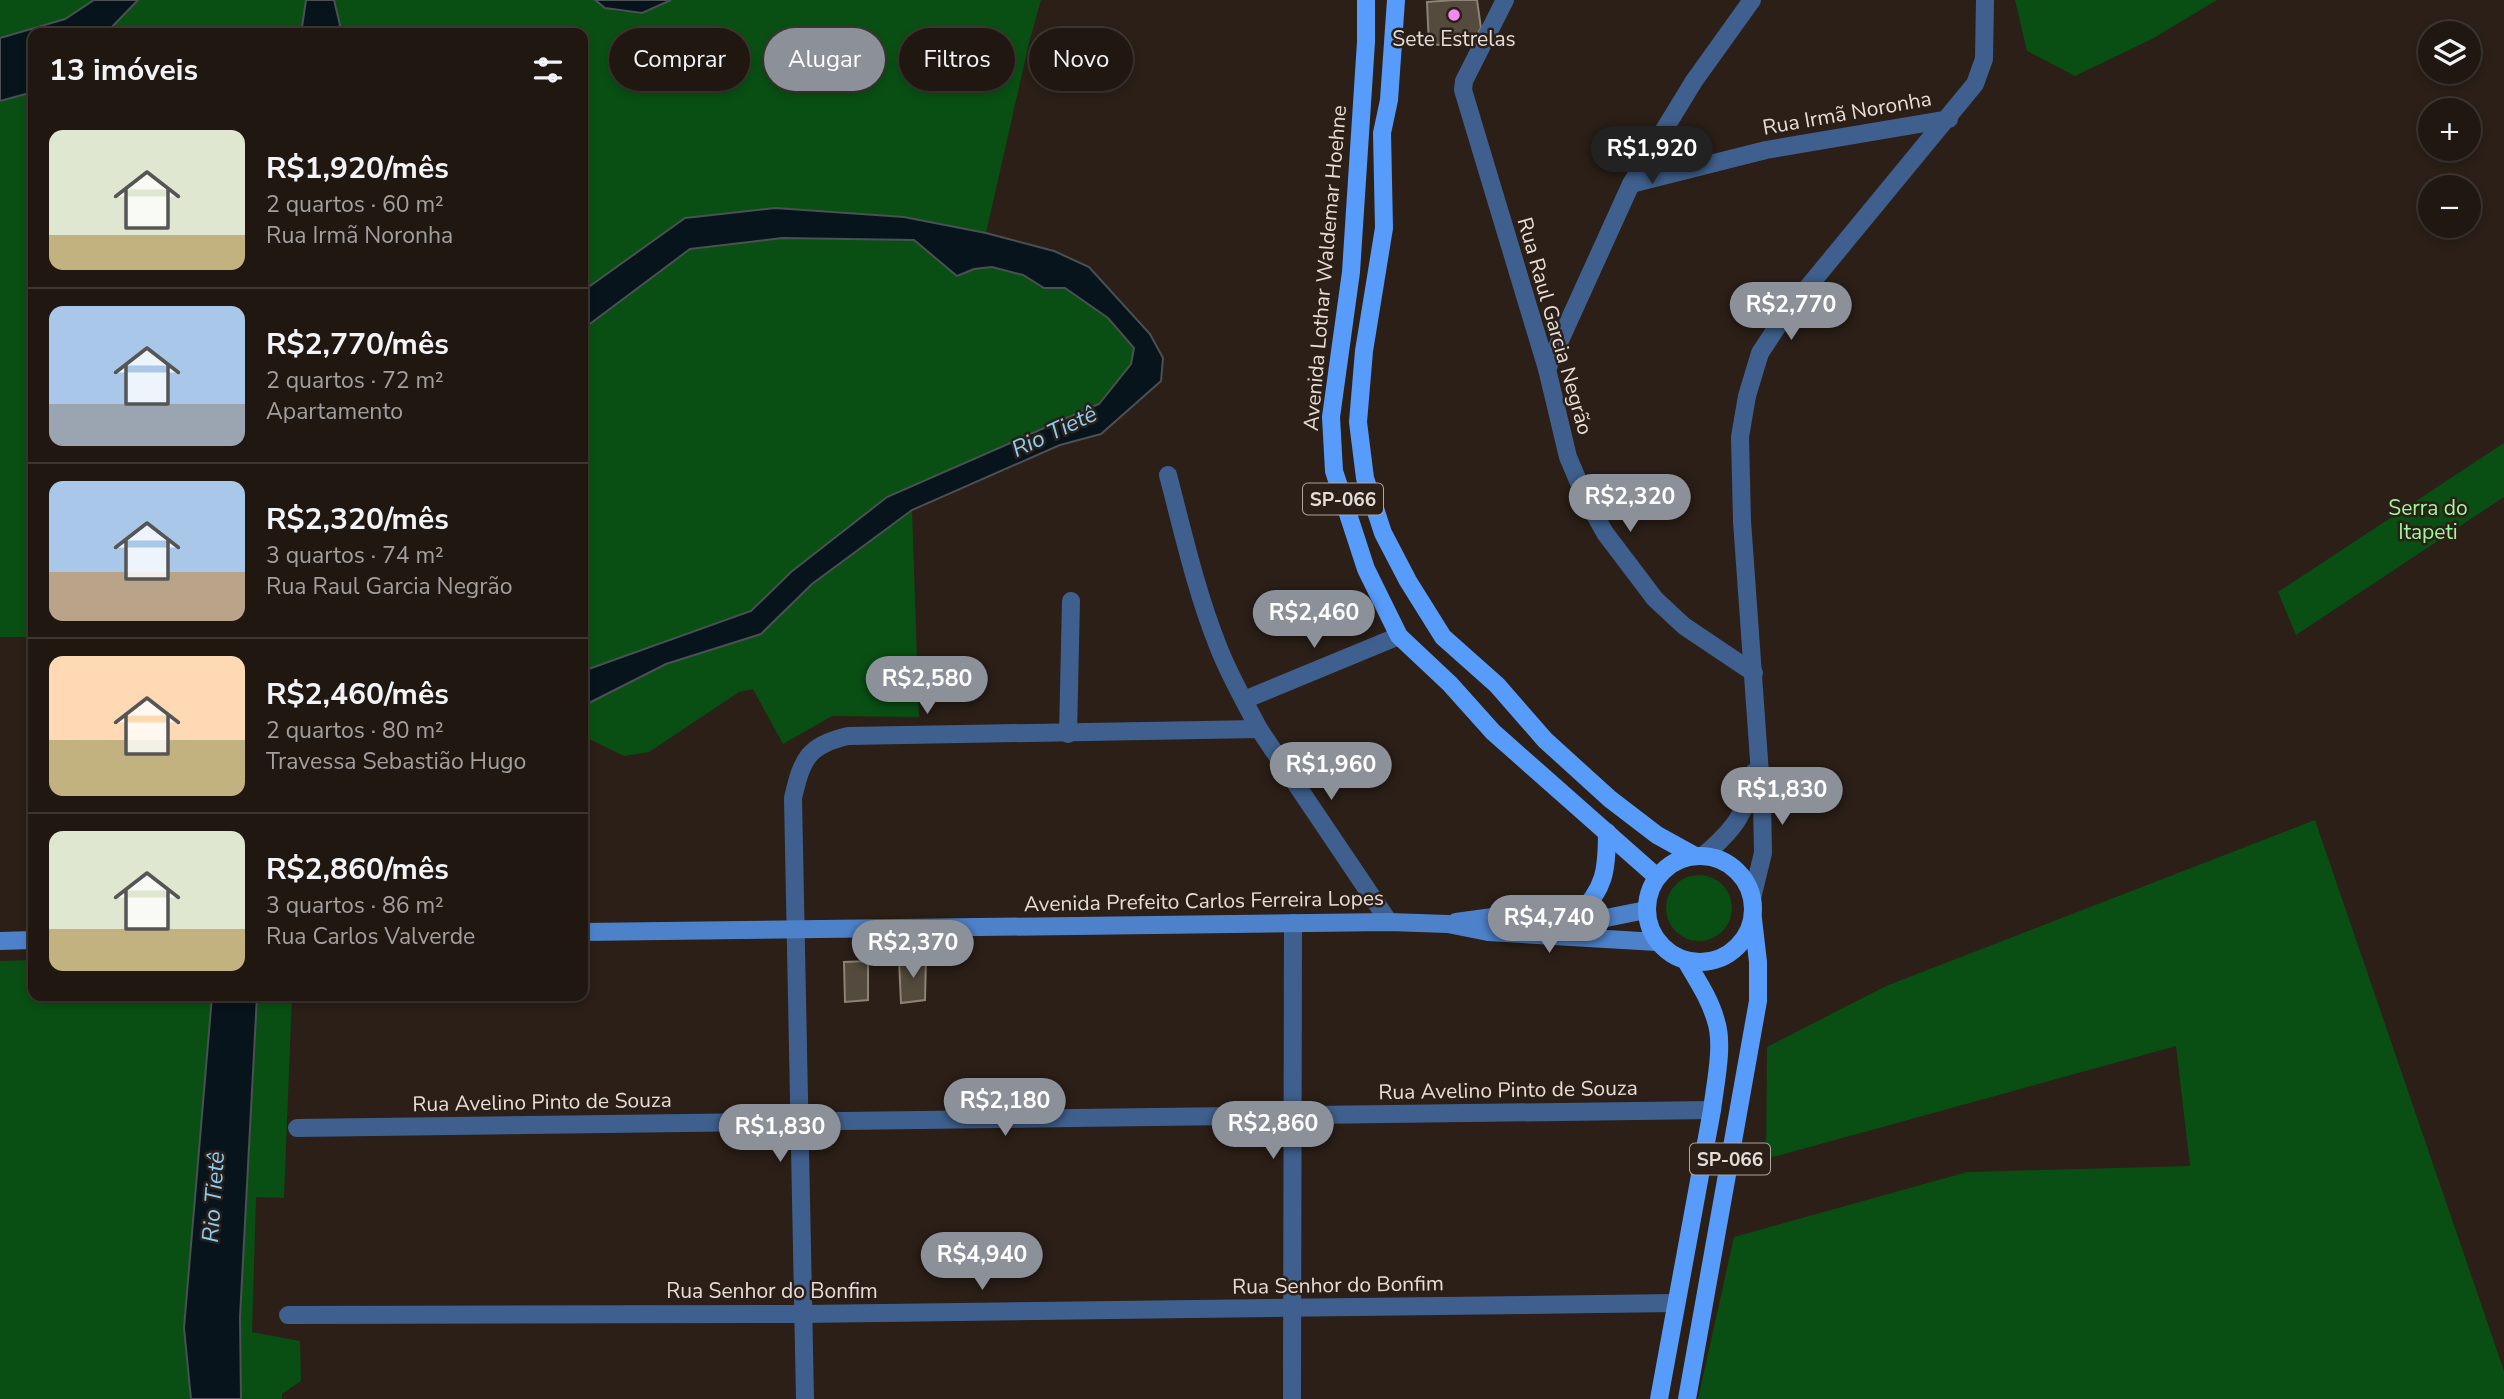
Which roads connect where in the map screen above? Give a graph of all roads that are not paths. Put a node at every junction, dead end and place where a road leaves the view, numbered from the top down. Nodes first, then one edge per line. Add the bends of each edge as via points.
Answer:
1 (1366, 0) edge
2 (1396, 0) edge
3 (1505, 0) edge
4 (1752, 0) edge
5 (1985, 0) edge
6 (1949, 119) junction
7 (1631, 184) junction
8 (1547, 369) junction
9 (1168, 475) dead end
10 (1071, 601) dead end
11 (1399, 636) junction
12 (1754, 673) junction
13 (1244, 700) junction
14 (1259, 729) junction
15 (1068, 734) junction
16 (1759, 752) junction
17 (1607, 832) junction
18 (1699, 856) junction
19 (1657, 877) junction
20 (1752, 898) junction
21 (1646, 910) junction
22 (1577, 917) junction
23 (1753, 919) junction
24 (1389, 922) junction
25 (1293, 923) junction
26 (1448, 924) junction
27 (794, 928) junction
28 (588, 932) edge
29 (28, 940) edge
30 (0, 941) edge
31 (1657, 942) junction
32 (1686, 961) junction
33 (1712, 1110) junction
34 (1292, 1116) junction
35 (798, 1121) junction
36 (297, 1128) dead end
37 (1676, 1303) junction
38 (1293, 1308) junction
39 (803, 1314) junction
40 (288, 1315) dead end
41 (805, 1399) edge
42 (1292, 1399) edge
43 (1659, 1399) edge
44 (1688, 1399) edge

1 - 11 main road, Avenida Lothar Waldemar Hoehne / SP-066 via 1351,272 1331,417 1334,471 1366,569
2 - 18 main road, SP-066 via 1382,134 1384,228 1358,422 1365,478 1383,533 1443,637 1611,799 1657,835
3 - 8 street, Rua Raul Garcia Negrão via 1463,90
4 - 7 street
5 - 6 street via 1982,71
6 - 7 street, Rua Irmã Noronha via 1766,150
6 - 12 street via 1785,315 1760,353 1740,437
7 - 8 street
8 - 12 street, Rua Raul Garcia Negrão via 1568,457 1605,533 1654,599 1684,626
9 - 13 street via 1195,580
10 - 15 street
11 - 13 street
11 - 17 main road, Avenida Lothar Waldemar Hoehne / SP-066 via 1493,732
12 - 16 street
13 - 14 street
14 - 15 street
14 - 24 street
15 - 27 street via 848,736 824,741 808,753 793,798
16 - 18 street via 1743,815 1724,838
16 - 20 street via 1763,853
17 - 19 main road, Avenida Lothar Waldemar Hoehne / SP-066
17 - 22 main road via 1604,877
18 - 19 main road via 1674,862
18 - 20 main road via 1720,859 1735,868
19 - 21 main road
20 - 23 main road
21 - 22 main road, Avenida Prefeito Carlos Ferreira Lopes via 1606,918
21 - 31 main road
22 - 26 main road, Avenida Prefeito Carlos Ferreira Lopes via 1522,913
23 - 32 main road via 1736,950 1703,963
23 - 44 main road, SP-066 via 1758,1001
24 - 25 main road, Avenida Prefeito Carlos Ferreira Lopes
24 - 26 main road, Avenida Prefeito Carlos Ferreira Lopes
25 - 27 main road, Avenida Prefeito Carlos Ferreira Lopes
25 - 34 street
26 - 31 main road, Avenida Prefeito Carlos Ferreira Lopes via 1488,932
27 - 28 main road, Avenida Prefeito Carlos Ferreira Lopes
27 - 35 street
29 - 30 main road
31 - 32 main road
32 - 33 main road, SP-066 via 1717,1023
33 - 34 street, Rua Avelino Pinto de Souza
33 - 37 main road, SP-066
34 - 35 street, Rua Avelino Pinto de Souza
34 - 38 street
35 - 36 street, Rua Avelino Pinto de Souza
35 - 39 street
37 - 38 street, Rua Senhor do Bonfim
37 - 43 main road, SP-066
38 - 39 street, Rua Senhor do Bonfim
38 - 42 street
39 - 40 street, Rua Senhor do Bonfim
39 - 41 street

